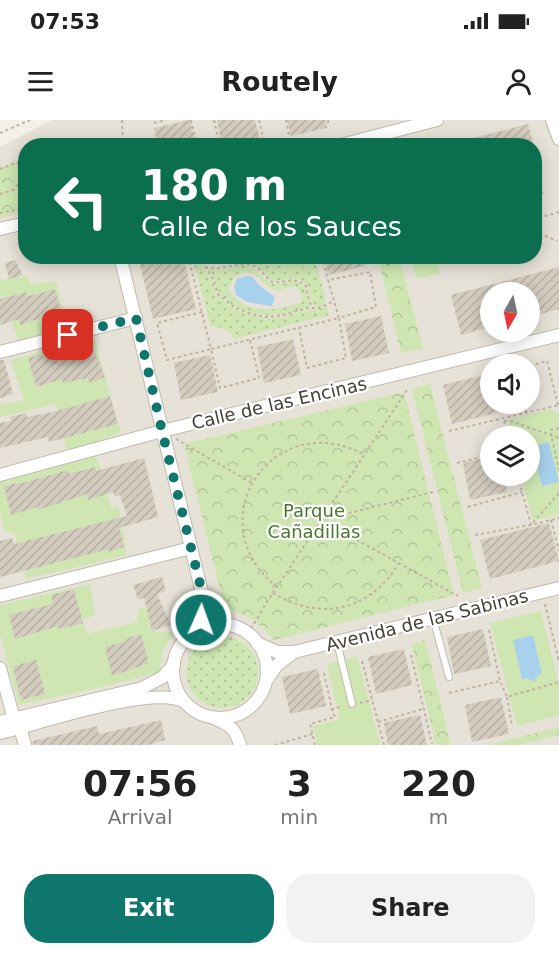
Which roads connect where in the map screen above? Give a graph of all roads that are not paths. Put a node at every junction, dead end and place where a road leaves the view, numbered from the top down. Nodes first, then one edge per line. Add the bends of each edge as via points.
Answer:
1 (437, 120) edge
2 (552, 120) edge
3 (368, 138) edge
4 (559, 139) edge
5 (18, 225) edge
6 (0, 229) edge
7 (122, 264) edge
8 (136, 318) junction
9 (559, 334) edge
10 (0, 352) edge
11 (162, 431) junction
12 (0, 474) edge
13 (191, 548) junction
14 (559, 588) edge
15 (0, 596) edge
16 (205, 605) junction
17 (434, 618) junction
18 (230, 626) junction
19 (253, 639) junction
20 (184, 642) junction
21 (337, 642) junction
22 (294, 652) junction
23 (174, 663) junction
24 (0, 668) edge
25 (449, 677) dead end
26 (266, 682) junction
27 (185, 702) junction
28 (352, 704) dead end
29 (251, 706) junction
30 (213, 717) junction
31 (0, 722) edge
32 (17, 723) junction
33 (0, 733) edge
34 (239, 740) edge
35 (25, 745) edge

1 - 3 street
2 - 4 street
5 - 6 street
7 - 8 street
8 - 10 street
8 - 11 street
9 - 11 street, Calle de las Encinas
11 - 12 street, Calle de las Encinas
11 - 13 street
13 - 15 street
13 - 16 street
14 - 17 street, Avenida de las Sabinas
16 - 18 street via 214,617
16 - 20 street via 201,620
17 - 21 street, Avenida de las Sabinas
17 - 25 lane
18 - 19 street
18 - 20 street via 202,629
19 - 22 street, Avenida de las Sabinas via 277,652
19 - 26 street via 266,661
20 - 23 street
21 - 22 street, Avenida de las Sabinas
21 - 28 lane
22 - 26 street, Avenida de las Sabinas via 281,660
23 - 27 street via 174,686
23 - 32 street via 163,677 142,688
24 - 32 street
26 - 29 street
27 - 30 street
27 - 32 street via 173,697 144,697
29 - 30 street via 233,716
29 - 34 street via 240,721
30 - 34 street via 233,728
31 - 32 street
32 - 33 street
32 - 35 street

